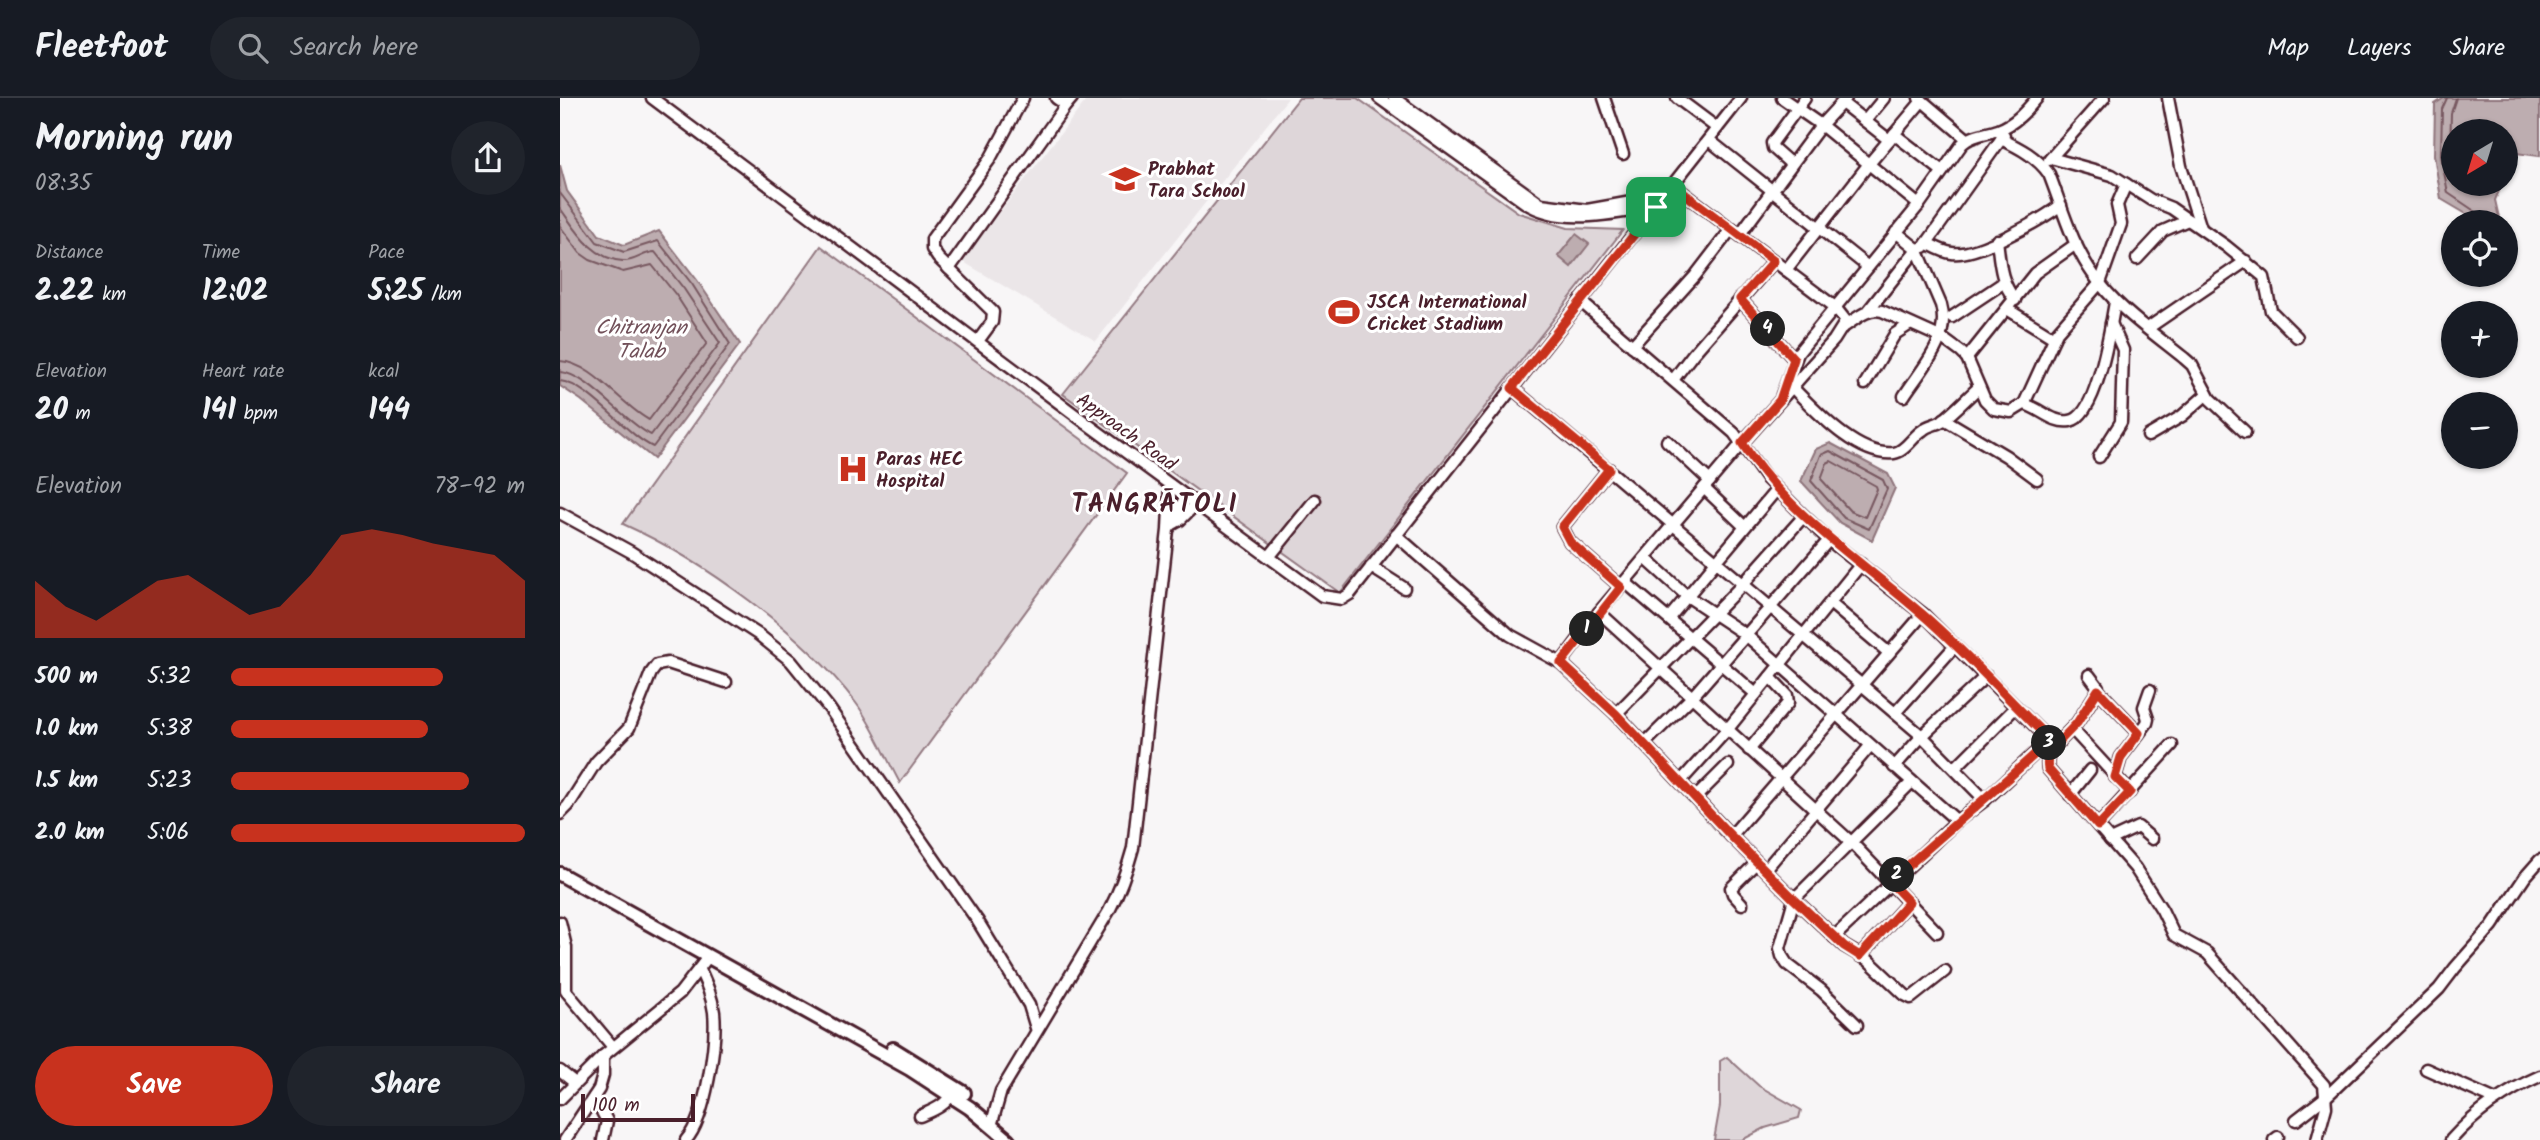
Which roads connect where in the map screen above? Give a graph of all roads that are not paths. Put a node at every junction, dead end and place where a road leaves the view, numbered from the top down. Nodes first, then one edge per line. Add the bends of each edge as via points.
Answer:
1 (652, 98) edge
2 (1023, 98) edge
3 (1056, 98) edge
4 (1379, 98) edge
5 (1394, 98) edge
6 (1604, 98) edge
7 (1677, 98) edge
8 (1741, 98) edge
9 (1782, 98) edge
10 (1805, 98) edge
11 (1884, 98) edge
12 (2104, 98) edge
13 (2168, 98) edge
14 (1920, 99) edge
15 (2034, 100) edge
16 (1844, 101) edge
17 (1069, 102) edge
18 (1798, 109) junction
19 (1865, 121) junction
20 (2013, 123) junction
21 (1821, 125) junction
22 (1717, 128) junction
23 (1891, 137) junction
24 (1967, 139) junction
25 (2001, 139) junction
26 (1709, 140) junction
27 (1623, 155) dead end
28 (2047, 162) junction
29 (1791, 164) junction
30 (1868, 165) junction
31 (1942, 171) junction
32 (2126, 184) junction
33 (1673, 185) junction
34 (1773, 191) junction
35 (1665, 196) junction
36 (1919, 205) junction
37 (2061, 205) junction
38 (1656, 207) junction
39 (2188, 220) junction
40 (2201, 228) junction
41 (1819, 230) junction
42 (1736, 231) junction
43 (1896, 232) junction
44 (1997, 240) junction
45 (1927, 243) junction
46 (2076, 244) junction
47 (1917, 248) junction
48 (2137, 259) dead end
49 (1774, 261) junction
50 (2246, 261) junction
51 (1868, 267) junction
52 (949, 269) junction
53 (1786, 271) junction
54 (2003, 283) junction
55 (2100, 283) junction
56 (1740, 299) junction
57 (2015, 300) junction
58 (1580, 301) junction
59 (2115, 302) junction
60 (1835, 307) junction
61 (2007, 309) junction
62 (1868, 311) junction
63 (1952, 317) dead end
64 (2111, 323) junction
65 (1909, 324) junction
66 (1845, 326) junction
67 (2148, 328) junction
68 (2297, 337) dead end
69 (1942, 338) junction
70 (2054, 338) junction
71 (978, 341) junction
72 (1632, 346) junction
73 (1967, 358) junction
74 (1794, 359) junction
75 (1673, 380) junction
76 (1865, 384) dead end
77 (1792, 387) junction
78 (1512, 388) junction
79 (1978, 388) junction
80 (2207, 394) junction
81 (1904, 396) dead end
82 (1780, 400) junction
83 (2024, 404) junction
84 (1944, 419) junction
85 (2245, 432) dead end
86 (2148, 436) dead end
87 (1667, 441) dead end
88 (1742, 443) junction
89 (2099, 457) dead end
90 (1609, 469) junction
91 (2037, 479) dead end
92 (1168, 483) junction
93 (1707, 485) junction
94 (1777, 489) junction
95 (1186, 496) junction
96 (1315, 500) dead end
97 (1196, 504) junction
98 (560, 513) edge
99 (1804, 516) junction
100 (1674, 525) junction
101 (1744, 526) junction
102 (1169, 527) junction
103 (1396, 535) junction
104 (1829, 540) junction
105 (1269, 557) junction
106 (1645, 558) junction
107 (1716, 560) junction
108 (1861, 564) junction
109 (1371, 567) junction
110 (1623, 584) junction
111 (1743, 584) junction
112 (1404, 588) dead end
113 (1687, 596) junction
114 (1830, 603) junction
115 (1770, 606) junction
116 (1599, 612) junction
117 (1923, 614) junction
118 (1714, 615) junction
119 (1669, 618) junction
120 (1746, 635) junction
121 (1805, 635) junction
122 (1693, 638) junction
123 (1955, 646) junction
124 (1889, 653) junction
125 (1561, 663) junction
126 (1721, 663) junction
127 (1780, 665) junction
128 (1662, 668) junction
129 (2089, 675) dead end
130 (1986, 676) junction
131 (1770, 677) junction
132 (726, 682) dead end
133 (1863, 685) junction
134 (2098, 690) junction
135 (2150, 690) dead end
136 (1756, 694) junction
137 (1693, 696) junction
138 (2016, 707) junction
139 (1895, 713) junction
140 (1616, 714) junction
141 (1836, 716) junction
142 (2072, 729) junction
143 (1727, 730) junction
144 (2139, 733) junction
145 (1922, 736) junction
146 (1645, 743) junction
147 (2172, 745) dead end
148 (1871, 746) junction
149 (2049, 746) junction
150 (1749, 750) junction
151 (1728, 765) dead end
152 (1894, 767) junction
153 (1955, 768) junction
154 (2090, 770) dead end
155 (2115, 777) junction
156 (1780, 778) junction
157 (1681, 781) junction
158 (1912, 782) junction
159 (2130, 792) junction
160 (2070, 795) junction
161 (1696, 797) junction
162 (1985, 800) junction
163 (1817, 809) junction
164 (560, 814) edge
165 (1957, 821) junction
166 (2098, 826) junction
167 (1731, 836) junction
168 (2152, 839) dead end
169 (2110, 840) junction
170 (1851, 842) junction
171 (2540, 860) edge
172 (1761, 866) junction
173 (560, 874) edge
174 (1890, 882) junction
175 (599, 894) junction
176 (1794, 899) junction
177 (1909, 902) junction
178 (1742, 904) dead end
179 (560, 922) edge
180 (1937, 932) dead end
181 (1834, 937) junction
182 (1860, 956) junction
183 (708, 957) junction
184 (700, 970) junction
185 (1945, 971) dead end
186 (1857, 1026) dead end
187 (1037, 1028) junction
188 (613, 1047) junction
189 (603, 1056) junction
190 (2427, 1069) dead end
191 (560, 1071) edge
192 (2540, 1076) edge
193 (575, 1083) junction
194 (951, 1094) junction
195 (2327, 1096) junction
196 (594, 1097) junction
197 (560, 1099) edge
198 (2496, 1100) junction
199 (920, 1116) dead end
200 (2296, 1120) dead end
201 (992, 1121) junction
202 (565, 1140) edge
203 (604, 1140) edge
204 (686, 1140) edge
205 (1007, 1140) edge
206 (1019, 1140) edge
207 (2317, 1140) edge
208 (2451, 1140) edge

1 - 71 street, Approach Road
2 - 52 street via 990,159 932,239 934,253
3 - 17 street
4 - 38 street via 1539,211 1593,216
5 - 35 street via 1541,204 1587,210
6 - 27 street
7 - 22 street
8 - 22 street, Approach Road
9 - 18 street
10 - 18 street
11 - 19 street
12 - 28 street
13 - 40 street via 2181,166
14 - 23 street
14 - 24 street
15 - 20 street
16 - 19 street
16 - 21 street
17 - 52 street
18 - 21 street
18 - 29 street via 1772,143
19 - 23 street
20 - 24 street
20 - 25 street
21 - 29 street
21 - 30 street
22 - 26 street, Approach Road
23 - 30 street
23 - 31 street
24 - 31 street
25 - 28 street
25 - 45 street
26 - 33 street, Approach Road
26 - 34 street
28 - 32 street via 2097,170
28 - 37 street
29 - 34 street
30 - 36 street
30 - 41 street
31 - 36 street
32 - 39 street
32 - 55 street via 2118,201 2121,224
33 - 35 street, Approach Road
33 - 42 street
34 - 41 street
34 - 42 street
35 - 38 street, Approach Road
36 - 43 street
37 - 44 street
37 - 46 street
38 - 58 street, Approach Road
39 - 40 street
39 - 48 street via 2163,231
40 - 50 street
41 - 51 street
41 - 53 street
42 - 49 street
42 - 72 street
43 - 47 street
43 - 51 street
44 - 45 street via 1958,253
44 - 54 street
45 - 47 street
46 - 55 street
46 - 57 street via 2035,273
47 - 62 street
47 - 69 street via 1944,313
49 - 53 street
49 - 56 street
50 - 67 street
50 - 68 street via 2264,277 2274,316
51 - 60 street
52 - 71 street via 993,312 992,322
53 - 60 street
54 - 57 street
54 - 63 street
55 - 59 street
55 - 70 street
56 - 74 street
56 - 75 street
57 - 61 street
58 - 72 street
58 - 78 street, Approach Road
59 - 64 street
59 - 67 street
60 - 66 street via 1844,316
60 - 74 street
61 - 70 street
61 - 73 street
62 - 65 street via 1877,309
62 - 66 street
64 - 83 street via 2092,397 2074,421 2063,422
64 - 89 street via 2123,350 2121,422
65 - 69 street
65 - 76 street via 1895,334
66 - 77 street
67 - 80 street via 2192,365
69 - 73 street
69 - 81 street
70 - 83 street
71 - 92 street, Approach Road
72 - 75 street
73 - 79 street
74 - 82 street
75 - 88 street
77 - 82 street
77 - 84 street via 1849,438 1886,453 1902,450 1925,428
78 - 90 street
78 - 103 street, Approach Road
79 - 83 street via 1988,405 2001,412
79 - 84 street
80 - 85 street
80 - 86 street
82 - 88 street
84 - 91 street
87 - 93 street
88 - 93 street
88 - 94 street
90 - 100 street
90 - 110 street via 1562,527 1570,542
92 - 95 street, Approach Road
92 - 102 street via 1163,517
93 - 100 street
93 - 101 street
94 - 99 street
94 - 101 street
95 - 97 street, Approach Road
95 - 102 street
96 - 105 street
97 - 102 street
97 - 105 street, Approach Road
98 - 187 street via 608,538 759,635 810,682 977,920 1029,1005
99 - 104 street
99 - 111 street
100 - 106 street
100 - 107 street
101 - 107 street
102 - 187 street via 1133,848 1110,911
103 - 109 street, Approach Road
103 - 125 street via 1510,635
104 - 108 street
104 - 115 street
105 - 109 street, Approach Road via 1322,596 1333,599 1350,594
106 - 110 street
106 - 113 street
107 - 111 street
107 - 113 street
108 - 114 street
108 - 117 street
109 - 112 street
110 - 116 street
110 - 119 street
111 - 115 street
111 - 118 street
113 - 118 street
113 - 119 street
114 - 121 street
114 - 124 street
115 - 120 street
115 - 121 street
116 - 125 street
116 - 128 street
117 - 123 street
117 - 124 street
118 - 120 street
118 - 122 street
119 - 122 street
120 - 126 street
120 - 127 street
121 - 127 street
121 - 133 street
122 - 126 street
122 - 128 street
123 - 130 street
123 - 139 street
124 - 133 street
125 - 140 street
126 - 136 street
126 - 137 street
127 - 131 street
127 - 141 street
128 - 137 street
128 - 140 street
129 - 134 street
130 - 138 street
130 - 145 street
131 - 136 street
131 - 150 street via 1787,695 1787,703
132 - 164 street via 668,663 657,665 629,728 596,762
133 - 139 street
133 - 141 street
134 - 142 street
134 - 144 street
135 - 144 street via 2144,707 2148,719
136 - 143 street
137 - 143 street
137 - 146 street
138 - 149 street
138 - 153 street
139 - 145 street
140 - 146 street
141 - 148 street
141 - 156 street
142 - 149 street
142 - 155 street
143 - 150 street
143 - 157 street
144 - 155 street via 2121,757
145 - 152 street
145 - 153 street
146 - 157 street
147 - 159 street
148 - 152 street
148 - 163 street
149 - 160 street via 2048,769
149 - 162 street
150 - 156 street
151 - 161 street
152 - 158 street
153 - 162 street
154 - 160 street
155 - 159 street
156 - 163 street
156 - 167 street
157 - 161 street
158 - 165 street
158 - 170 street
159 - 166 street
160 - 166 street
161 - 167 street
162 - 165 street
163 - 170 street
163 - 172 street
165 - 174 street
166 - 169 street
167 - 172 street
168 - 169 street via 2138,827
169 - 195 street via 2135,868 2174,935 2207,953 2317,1075
170 - 174 street
170 - 176 street
171 - 195 street via 2439,989
172 - 176 street
172 - 178 street via 1731,888
173 - 175 main road
174 - 177 street
174 - 181 street
175 - 183 main road
175 - 201 main road via 925,1067
176 - 181 street
176 - 186 street via 1780,948 1782,956
177 - 180 street
177 - 182 street
179 - 188 street via 566,947 566,991
181 - 182 street
182 - 185 street via 1908,998
183 - 184 street
183 - 194 main road
184 - 188 street via 664,1008
184 - 204 street via 715,1021 704,1100 695,1129
187 - 201 street via 1001,1091
188 - 189 street
189 - 193 street
189 - 196 street via 602,1081
190 - 198 street
191 - 193 street
192 - 198 street
193 - 197 street
194 - 199 street via 936,1110
194 - 201 main road
195 - 200 street
195 - 207 street
196 - 202 street
196 - 203 street via 607,1121
198 - 208 street
201 - 205 main road
201 - 206 main road

